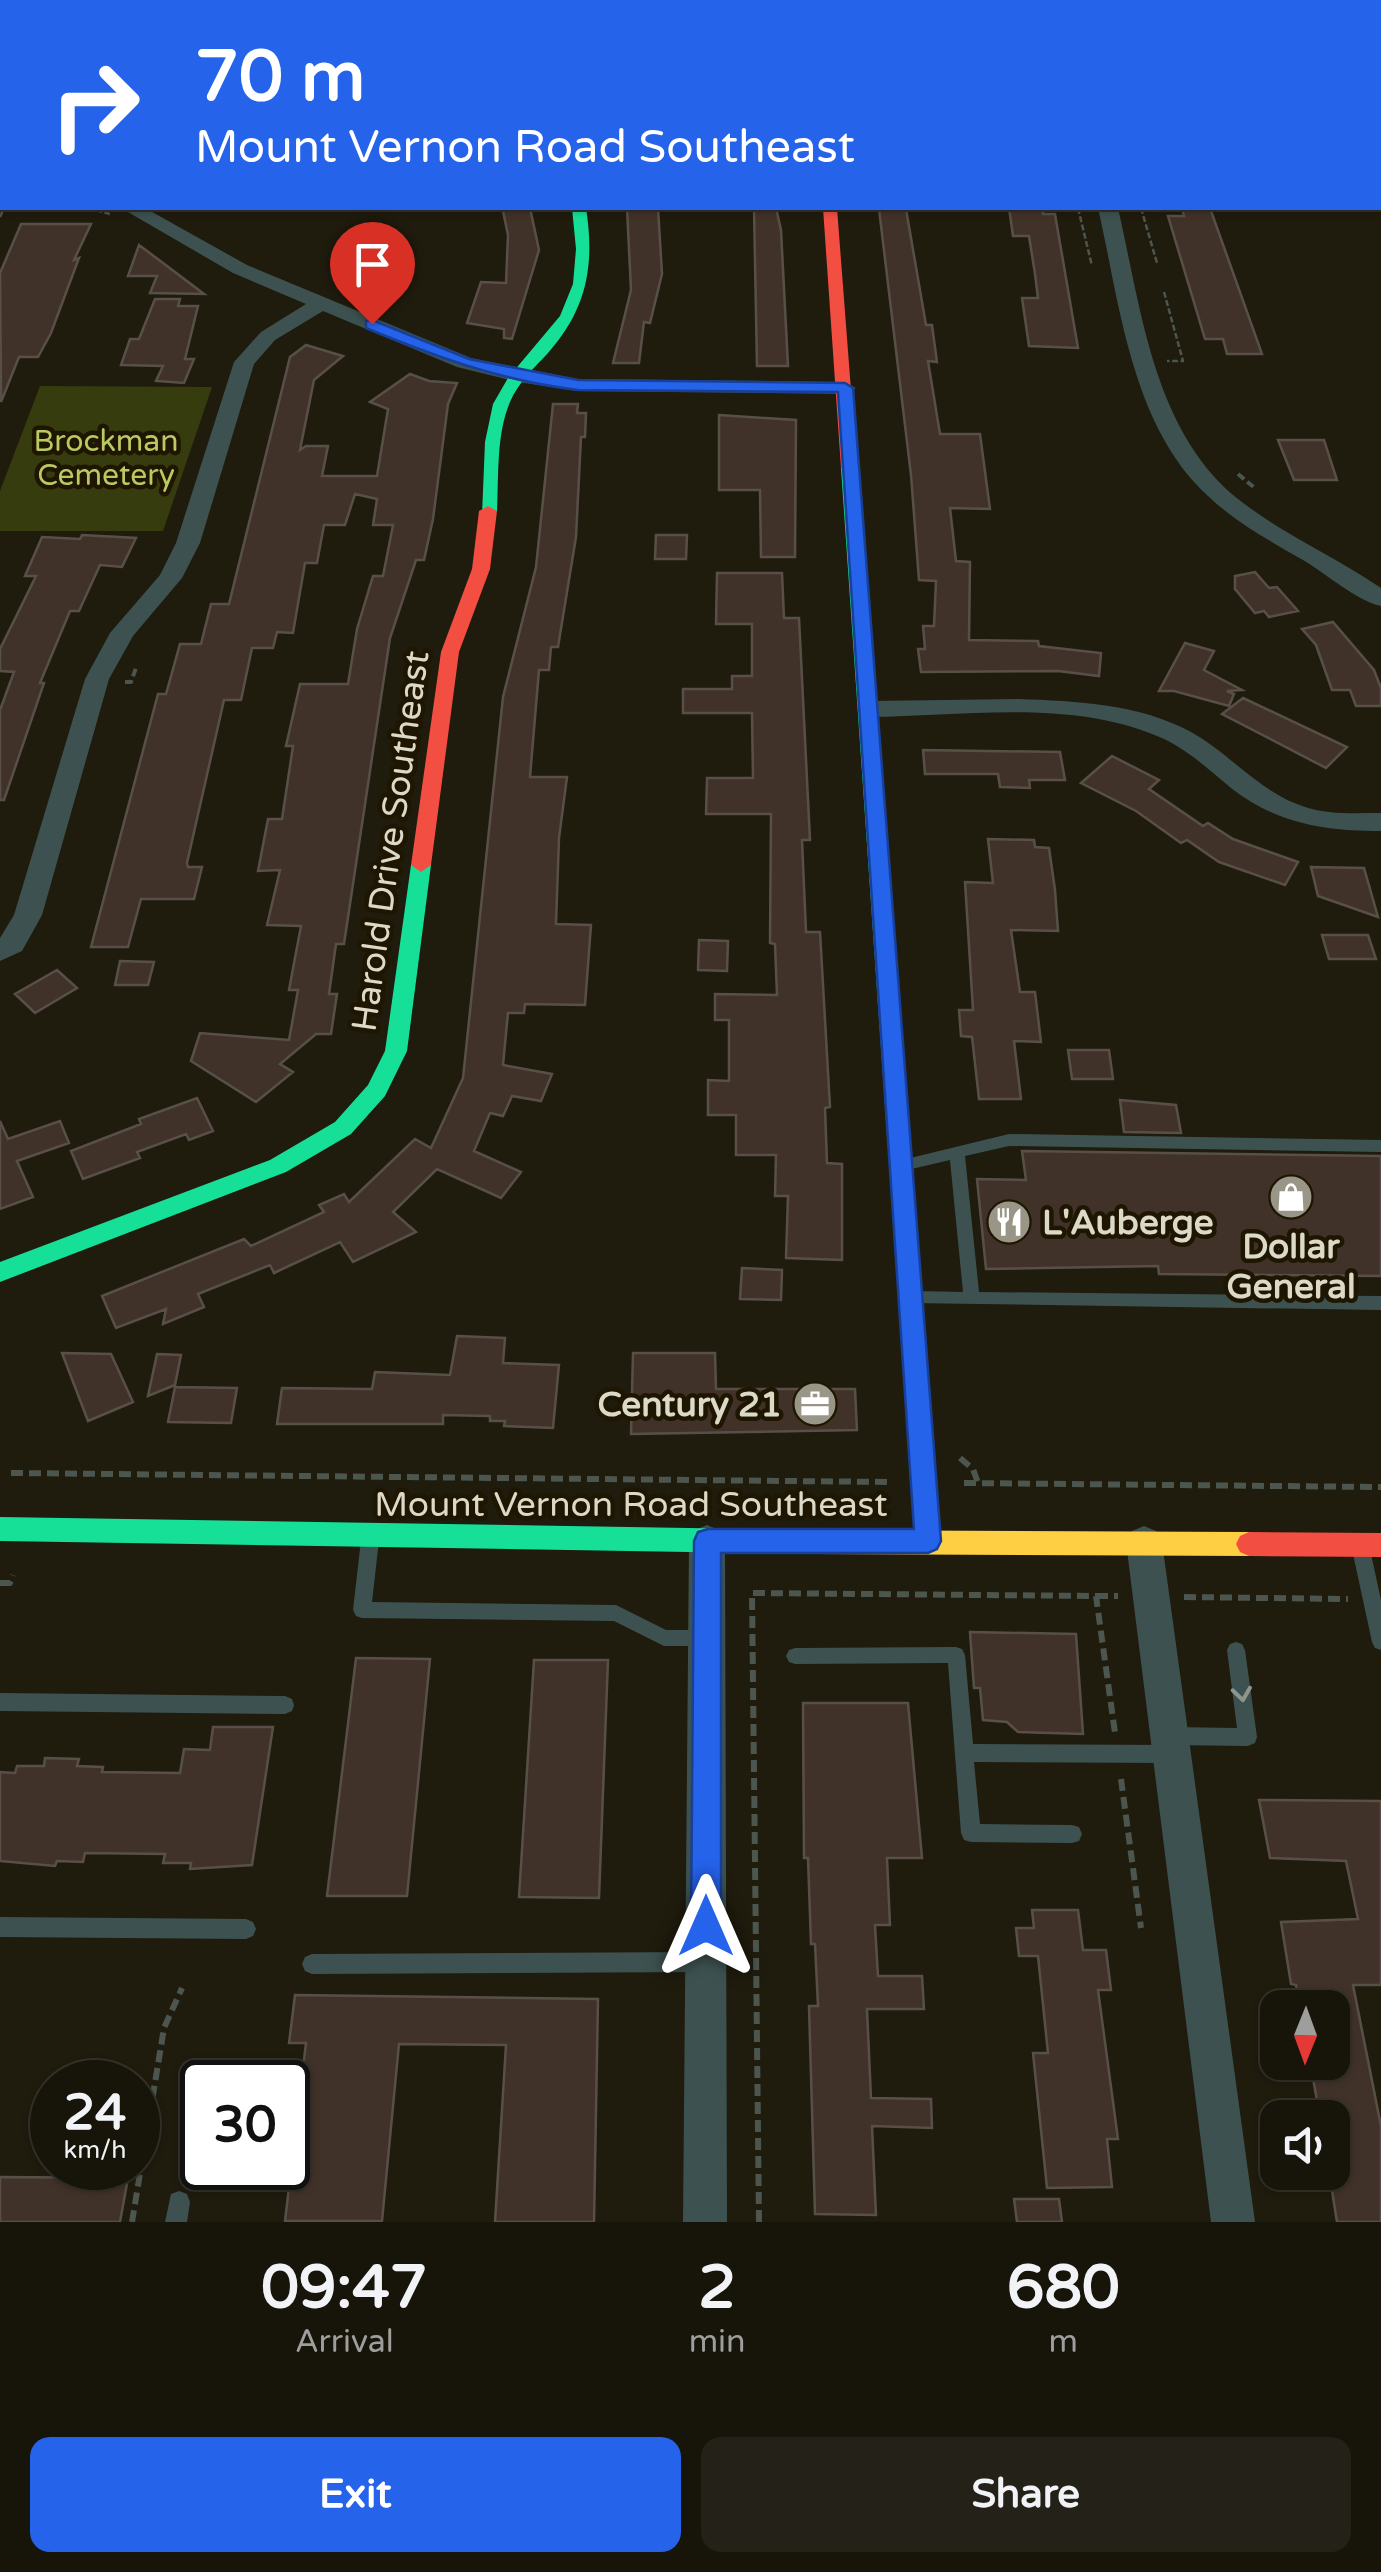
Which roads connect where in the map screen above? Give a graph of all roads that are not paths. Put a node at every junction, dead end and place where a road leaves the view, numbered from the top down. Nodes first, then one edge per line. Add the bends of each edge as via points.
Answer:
1 (135, 210) edge
2 (579, 210) edge
3 (830, 210) edge
4 (1109, 210) edge
5 (320, 304) junction
6 (518, 376) junction
7 (845, 388) junction
8 (1381, 599) edge
9 (870, 708) junction
10 (1381, 822) edge
11 (0, 951) edge
12 (1381, 1146) edge
13 (956, 1150) junction
14 (902, 1165) junction
15 (0, 1272) edge
16 (911, 1298) junction
17 (972, 1298) junction
18 (1381, 1303) edge
19 (0, 1530) edge
20 (371, 1536) junction
21 (708, 1541) junction
22 (928, 1541) junction
23 (1144, 1542) junction
24 (1371, 1545) edge
25 (707, 1638) junction
26 (1381, 1642) edge
27 (1236, 1650) dead end
28 (794, 1656) dead end
29 (0, 1702) edge
30 (284, 1705) dead end
31 (1170, 1745) junction
32 (964, 1753) junction
33 (1072, 1834) dead end
34 (0, 1927) edge
35 (246, 1929) dead end
36 (706, 1962) junction
37 (312, 1964) dead end
38 (705, 2222) edge
39 (1232, 2222) edge

1 - 5 street via 222,260
2 - 6 street, Harold Drive Southeast via 587,249 582,285 563,327
3 - 7 street
4 - 8 street via 1159,410 1180,454 1215,491 1269,530
5 - 6 street via 464,362
5 - 11 street via 268,336 244,362 188,543 97,679 28,916
6 - 7 street via 578,385
6 - 15 street, Harold Drive Southeast via 500,406 482,569 450,652 396,1051 377,1090 344,1128 278,1166
7 - 9 street
9 - 10 street via 1116,714 1202,749 1290,812 1334,822
9 - 14 street
12 - 13 lane via 1009,1140
13 - 14 lane
13 - 17 lane
14 - 16 street
16 - 17 lane
16 - 22 street
17 - 18 lane
19 - 20 street, Mount Vernon Road Southeast
20 - 21 street, Mount Vernon Road Southeast
20 - 25 lane via 362,1610 616,1613 664,1638
21 - 22 street, Mount Vernon Road Southeast
21 - 25 street
22 - 23 street, Mount Vernon Road Southeast
23 - 24 street, Mount Vernon Road Southeast
23 - 31 street
24 - 26 lane
25 - 36 street
27 -> 31 lane via 1248,1737
28 - 32 lane via 956,1655
29 - 30 lane
31 - 32 lane via 1118,1753
31 - 39 street
32 - 33 lane via 971,1833
34 - 35 lane
36 - 37 lane
36 - 38 street

